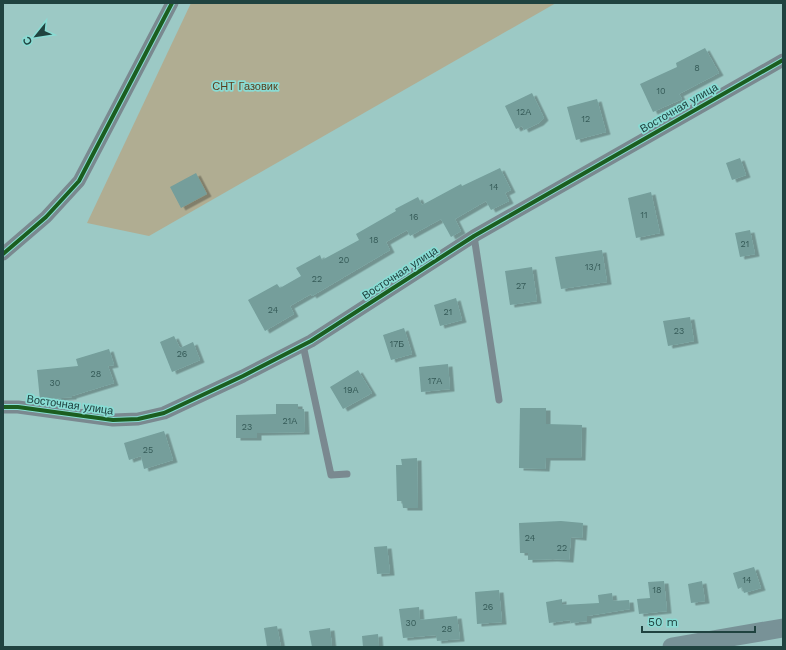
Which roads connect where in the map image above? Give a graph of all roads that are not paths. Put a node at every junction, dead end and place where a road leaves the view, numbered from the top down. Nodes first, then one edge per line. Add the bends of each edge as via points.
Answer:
1 (172, 3) edge
2 (783, 60) edge
3 (474, 236) junction
4 (3, 254) edge
5 (302, 345) junction
6 (499, 400) dead end
7 (3, 407) edge
8 (346, 474) dead end
9 (783, 628) edge
10 (672, 647) edge

1 - 4 street via 79,181 46,217
2 - 3 street, Восточная улица
3 - 5 street, Восточная улица
3 - 6 lane
5 - 7 street, Восточная улица via 244,376 164,413 138,419 113,420
5 - 8 lane via 331,475
9 - 10 main road

